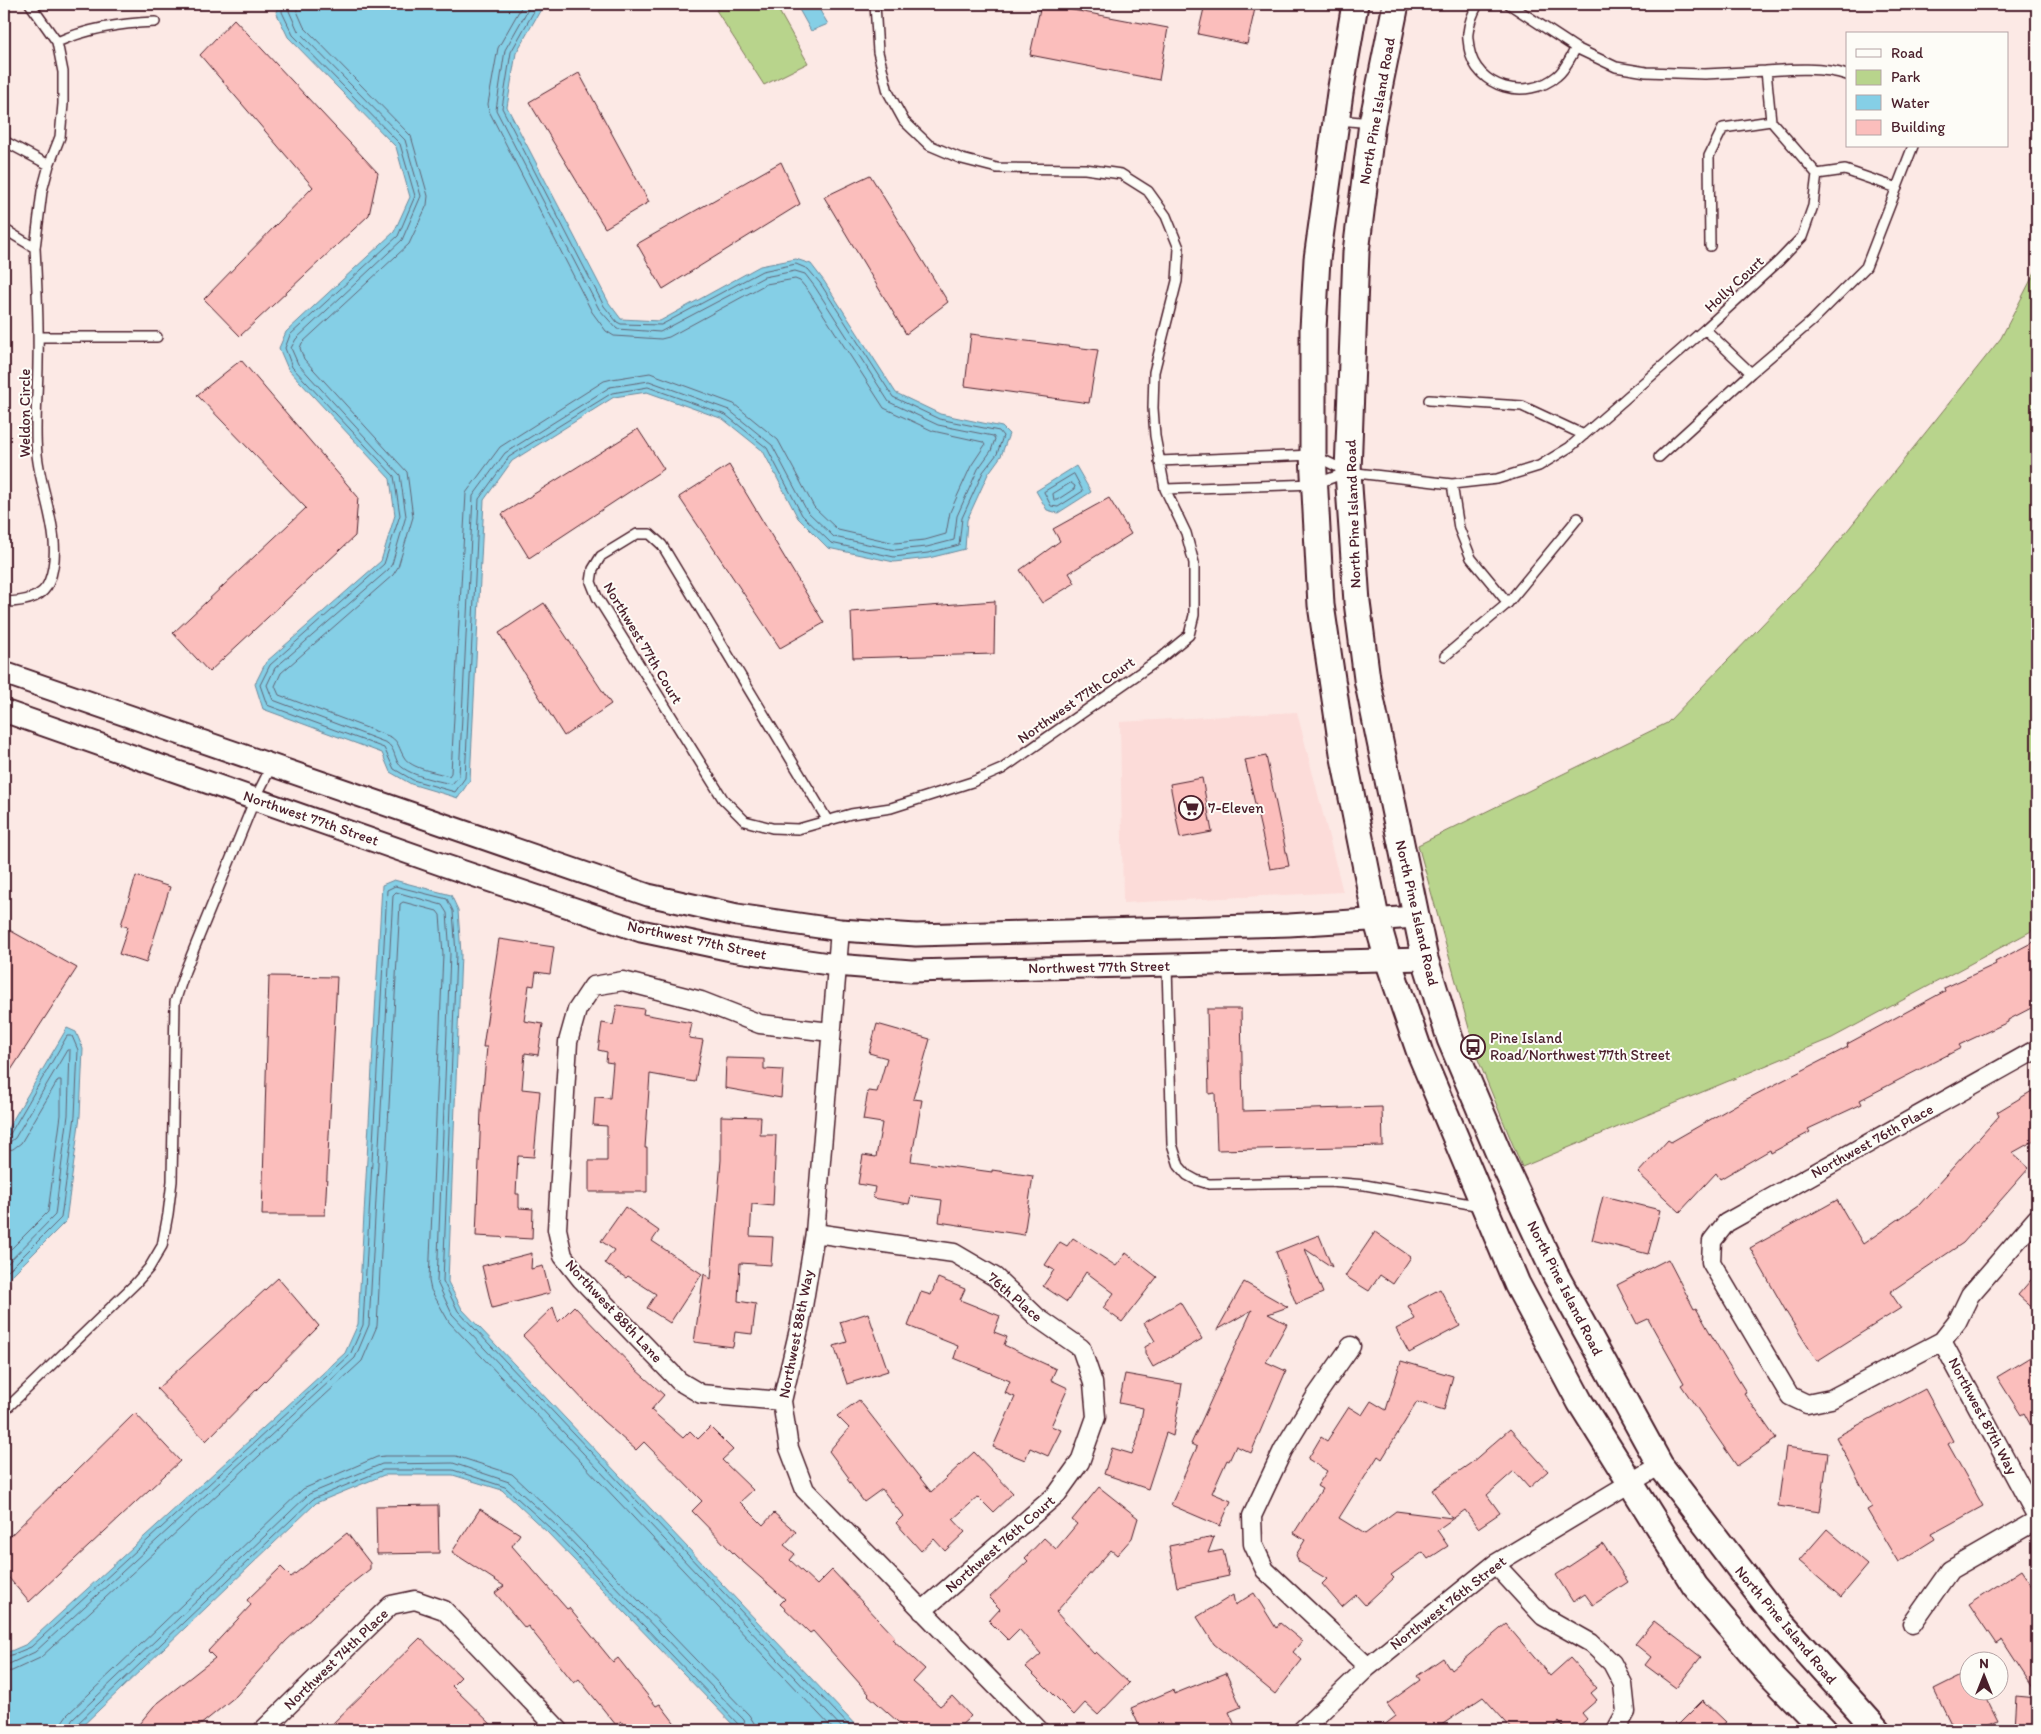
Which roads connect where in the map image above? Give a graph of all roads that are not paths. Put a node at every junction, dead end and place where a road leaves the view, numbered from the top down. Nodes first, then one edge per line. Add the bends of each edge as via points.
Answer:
1 (30, 4) edge
2 (875, 4) edge
3 (1356, 4) edge
4 (1396, 4) edge
5 (1478, 4) edge
6 (1509, 4) edge
7 (155, 22) dead end
8 (57, 42) junction
9 (1576, 48) junction
10 (1766, 70) junction
11 (1846, 76) edge
12 (1336, 120) junction
13 (1772, 121) junction
14 (1372, 123) junction
15 (4, 141) edge
16 (1912, 148) edge
17 (49, 165) junction
18 (1816, 174) junction
19 (1897, 188) junction
20 (4, 229) edge
21 (1710, 246) dead end
22 (35, 248) junction
23 (1706, 329) junction
24 (39, 337) junction
25 (157, 337) dead end
26 (1751, 373) junction
27 (1429, 400) dead end
28 (1584, 436) junction
29 (1313, 455) junction
30 (1660, 457) dead end
31 (1159, 461) junction
32 (1348, 472) junction
33 (1315, 484) junction
34 (1452, 484) junction
35 (1165, 489) junction
36 (1578, 518) dead end
37 (4, 602) edge
38 (1508, 603) junction
39 (1445, 656) dead end
40 (4, 673) edge
41 (4, 710) edge
42 (272, 765) junction
43 (255, 799) junction
44 (828, 821) junction
45 (1416, 917) junction
46 (1376, 918) junction
47 (1161, 928) junction
48 (840, 930) junction
49 (1425, 959) junction
50 (1388, 960) junction
51 (836, 965) junction
52 (1167, 965) junction
53 (831, 1032) junction
54 (2037, 1049) edge
55 (1485, 1207) junction
56 (2037, 1218) edge
57 (815, 1233) junction
58 (1942, 1341) junction
59 (1351, 1346) dead end
60 (782, 1401) junction
61 (4, 1412) edge
62 (1096, 1417) joint
63 (1660, 1465) junction
64 (1631, 1482) junction
65 (2037, 1518) edge
66 (1495, 1564) junction
67 (922, 1612) junction
68 (1912, 1624) dead end
69 (1368, 1667) junction
70 (263, 1730) edge
71 (559, 1730) edge
72 (1039, 1730) edge
73 (1302, 1730) edge
74 (1616, 1730) edge
75 (1824, 1730) edge
76 (1877, 1730) edge

1 - 8 lane, Weldon Circle
2 - 31 lane via 878,52 888,92 904,122 929,145 962,160 997,168 1085,169 1121,174 1148,191 1166,216 1179,248 1177,281 1154,372 1153,408
3 - 12 main road
4 - 14 main road, North Pine Island Road
5 - 9 lane via 1467,34 1471,56 1480,72 1495,84 1518,90 1542,85 1558,76
6 - 9 lane
7 - 8 lane via 97,28
8 - 17 lane, Weldon Circle via 64,72 64,104 60,136
9 - 10 lane via 1616,68 1646,72 1706,74
10 - 11 lane via 1794,69
10 - 13 lane
12 - 14 lane
12 - 29 main road via 1317,259 1313,329
13 - 18 lane
13 - 21 lane via 1723,128 1708,156
14 - 32 main road, North Pine Island Road via 1356,252
15 - 17 lane
16 - 19 lane
17 - 22 lane, Weldon Circle via 42,191
18 - 19 lane via 1845,170
18 - 23 lane, Holly Court via 1813,206 1802,237
19 - 26 lane via 1866,267 1812,321
20 - 22 lane
22 - 24 lane, Weldon Circle
23 - 26 lane
23 - 28 lane, Holly Court
24 - 25 lane
24 - 37 lane, Weldon Circle via 37,454 52,525 54,564 49,584 35,597 22,602
26 - 30 lane
27 - 28 lane via 1522,406
28 - 34 lane, Holly Court via 1538,466 1497,479
29 - 31 lane
29 - 32 lane
29 - 33 main road
31 - 35 lane
32 - 33 lane
32 - 34 lane, Holly Court
32 - 45 main road, North Pine Island Road via 1357,602 1367,679
33 - 35 lane
33 - 46 main road via 1323,615 1343,753
34 - 38 lane via 1459,528 1471,558
35 - 44 lane, Northwest 77th Court via 1186,533 1194,563 1194,615 1189,635 1002,769 926,798
36 - 38 lane
38 - 39 lane
40 - 42 street
41 - 43 street, Northwest 77th Street
42 - 43 lane
42 - 48 street via 648,895 737,915
43 - 51 street, Northwest 77th Street via 641,932 730,950
43 - 61 lane via 175,1002 172,1181 162,1246 135,1284
44 - 44 lane, Northwest 77th Court via 798,829 772,828 745,821 723,799 597,597 591,582 593,569 601,556 637,534 650,534 662,545
45 - 46 street
45 - 49 main road, North Pine Island Road
46 - 47 street via 1289,925
46 - 50 main road
47 - 48 street via 916,935
47 - 52 street
48 - 51 street, Northwest 88th Way
49 - 50 street, Northwest 77th Street
49 - 63 main road, North Pine Island Road via 1450,1039 1499,1154 1547,1257
50 - 52 street, Northwest 77th Street
50 - 55 main road via 1420,1053
51 - 52 street, Northwest 77th Street via 911,971
51 - 53 street, Northwest 88th Way
52 - 55 lane via 1172,1144 1179,1166 1187,1175 1220,1185 1330,1182 1366,1185
53 - 57 street, Northwest 88th Way
53 - 60 street, Northwest 88th Lane via 760,1024 701,1000 623,981 593,986 576,1010 568,1042 557,1229 563,1256 679,1381 701,1394
54 - 58 street, Northwest 76th Place via 1726,1223 1712,1241 1711,1262 1790,1396 1807,1404 1831,1399
55 - 64 main road via 1517,1284 1580,1402
56 - 58 street via 1970,1295 1957,1322
57 - 60 street, Northwest 88th Way via 800,1325
57 - 62 street, 76th Place via 954,1253 995,1277 1038,1318 1081,1348 1093,1383
58 - 65 street, Northwest 87th Way
59 - 69 street via 1283,1450 1252,1516 1254,1544 1265,1570
60 - 67 street, Northwest 88th Way via 788,1448 805,1490
62 - 67 street, Northwest 76th Court via 1080,1462 1057,1494
63 - 64 street, Northwest 76th Street
63 - 76 main road, North Pine Island Road via 1781,1623
64 - 66 street, Northwest 76th Street
64 - 75 main road via 1695,1586
65 - 68 street via 1950,1570
66 - 69 street, Northwest 76th Street
66 - 74 street via 1543,1616 1591,1643 1612,1664 1623,1684 1626,1712
67 - 72 street, Northwest 88th Way
69 - 73 street, Northwest 76th Street
70 - 71 street, Northwest 74th Place via 391,1605 415,1600 444,1610

